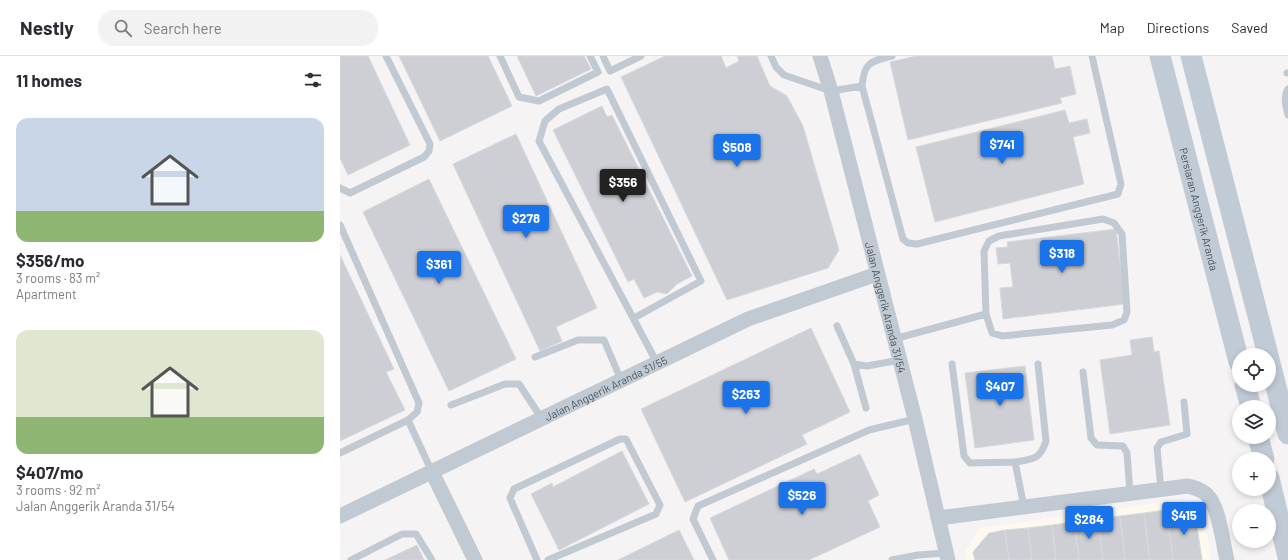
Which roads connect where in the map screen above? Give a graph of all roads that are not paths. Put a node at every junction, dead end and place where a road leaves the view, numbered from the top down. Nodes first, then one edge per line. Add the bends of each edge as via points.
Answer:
1 (386, 56) edge
2 (500, 56) edge
3 (590, 56) edge
4 (603, 56) edge
5 (641, 56) edge
6 (771, 56) edge
7 (820, 56) edge
8 (892, 56) edge
9 (1092, 56) edge
10 (1160, 56) edge
11 (1191, 56) edge
12 (862, 86) junction
13 (1288, 89) edge
14 (831, 91) junction
15 (1288, 115) edge
16 (340, 188) edge
17 (340, 225) edge
18 (877, 274) junction
19 (986, 314) junction
20 (634, 318) junction
21 (837, 326) dead end
22 (894, 339) junction
23 (1235, 348) edge
24 (1266, 348) edge
25 (535, 357) dead end
26 (900, 360) junction
27 (658, 363) junction
28 (854, 364) junction
29 (952, 364) dead end
30 (1038, 364) dead end
31 (1083, 372) dead end
32 (621, 380) junction
33 (1276, 387) edge
34 (1184, 402) dead end
35 (451, 405) dead end
36 (866, 408) dead end
37 (542, 419) junction
38 (914, 419) junction
39 (408, 420) junction
40 (1288, 434) edge
41 (340, 453) edge
42 (1015, 462) junction
43 (432, 472) junction
44 (1161, 489) junction
45 (1130, 494) junction
46 (1273, 496) edge
47 (1024, 507) junction
48 (340, 516) edge
49 (938, 518) junction
50 (947, 557) edge
51 (1288, 557) edge
52 (351, 560) edge
53 (432, 560) edge
54 (475, 560) edge
55 (537, 560) edge
56 (548, 560) edge
57 (713, 560) edge
58 (892, 560) edge
59 (1227, 560) edge

1 - 16 lane via 430,144 429,151 424,157 350,193
2 - 3 lane via 519,97 539,100 598,72
4 - 5 lane via 610,71
6 - 14 lane via 776,67 784,75
7 - 14 street, Jalan Anggerik Aranda 31/54
8 - 12 lane via 870,63 863,72
9 - 12 lane via 1121,184 1118,194 917,244 908,243 903,239
10 - 23 main road, Persiaran Anggerik Aranda
11 - 24 main road
12 - 14 lane
13 - 15 lane via 1285,101
14 - 18 street, Jalan Anggerik Aranda 31/54
17 - 39 lane via 419,403 417,412
18 - 22 street, Jalan Anggerik Aranda 31/54
18 - 27 street, Jalan Anggerik Aranda 31/55 via 748,319
19 - 19 lane via 992,333 1002,336 1112,325 1124,320 1127,312 1122,234 1114,223 1103,219 999,236 989,241 984,251
19 - 22 lane
20 - 20 lane via 539,141 545,121 559,109 607,89 702,281
20 - 27 lane
21 - 28 lane
22 - 26 street, Jalan Anggerik Aranda 31/54
25 - 32 lane via 578,340 604,340
26 - 28 lane via 867,366
26 - 38 street, Jalan Anggerik Aranda 31/54
27 - 32 street, Jalan Anggerik Aranda 31/55
28 - 36 lane
29 - 42 lane via 964,456 970,463
30 - 42 lane via 1046,441 1042,452 1032,459
31 - 45 lane via 1091,438 1097,445 1123,446 1127,454
32 - 37 street, Jalan Anggerik Aranda 31/55
33 - 40 main road
34 - 44 lane via 1187,434 1161,442 1157,448
35 - 37 lane via 505,384 519,384
37 - 43 street, Jalan Anggerik Aranda 31/55
38 - 49 street, Jalan Anggerik Aranda 31/54
38 - 57 lane via 869,430 698,506 693,519
39 - 41 lane
39 - 43 lane
42 - 47 lane
43 - 48 street, Jalan Anggerik Aranda 31/55
43 - 54 street
44 - 45 street
44 - 59 street via 1188,486 1200,490 1209,497 1217,512
45 - 47 street
46 - 51 main road
47 - 49 street
49 - 50 street, Jalan Anggerik Aranda 31/54
50 - 58 lane via 918,555
52 - 53 lane via 402,534 416,534
55 - 56 lane via 510,498 514,489 620,439 626,439 660,505 656,514

